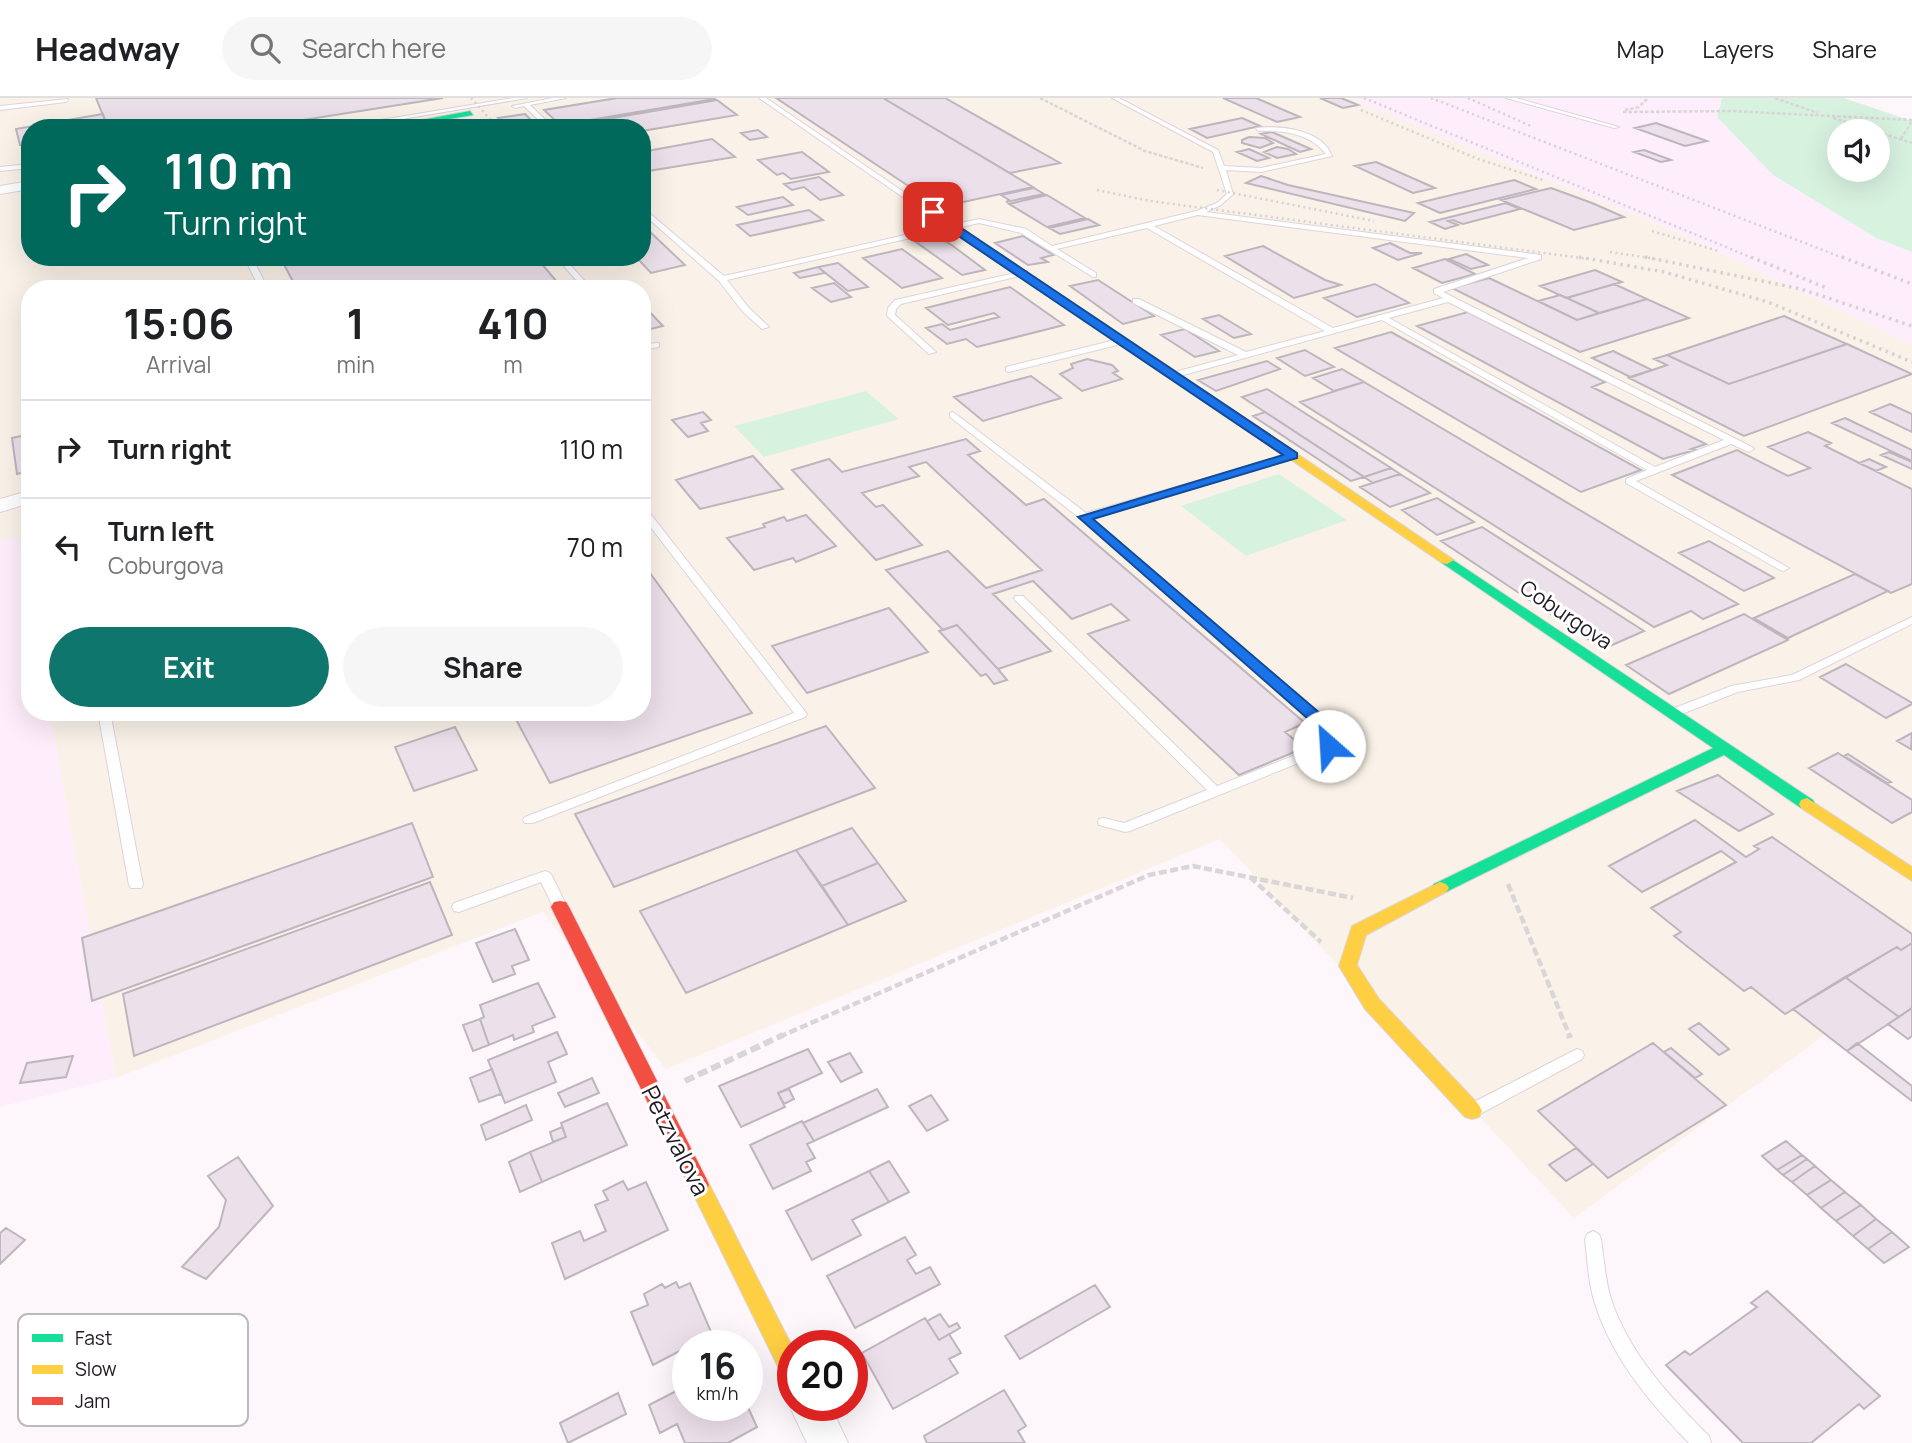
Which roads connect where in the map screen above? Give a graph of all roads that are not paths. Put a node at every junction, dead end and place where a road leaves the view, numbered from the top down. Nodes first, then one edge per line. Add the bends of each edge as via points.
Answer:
1 (563, 98) edge
2 (762, 98) edge
3 (1115, 98) edge
4 (1509, 98) edge
5 (66, 100) dead end
6 (525, 101) edge
7 (0, 108) edge
8 (470, 113) joint
9 (399, 119) edge
10 (451, 119) edge
11 (542, 119) edge
12 (1616, 127) dead end
13 (1258, 129) dead end
14 (21, 167) edge
15 (0, 169) edge
16 (1221, 169) junction
17 (21, 186) edge
18 (0, 190) edge
19 (1198, 213) junction
20 (651, 217) edge
21 (1149, 226) junction
22 (951, 227) junction
23 (1053, 248) junction
24 (567, 266) edge
25 (1024, 273) junction
26 (1093, 275) dead end
27 (722, 279) junction
28 (580, 280) edge
29 (1450, 299) junction
30 (1136, 301) dead end
31 (1382, 317) junction
32 (765, 327) dead end
33 (1332, 331) junction
34 (1121, 341) junction
35 (656, 345) dead end
36 (651, 346) edge
37 (932, 352) dead end
38 (1247, 356) junction
39 (1009, 369) dead end
40 (1172, 375) junction
41 (1196, 390) joint
42 (953, 415) dead end
43 (1732, 440) junction
44 (1749, 449) dead end
45 (1293, 456) junction
46 (1654, 470) junction
47 (21, 500) edge
48 (0, 506) edge
49 (1084, 517) junction
50 (651, 521) edge
51 (1784, 568) dead end
52 (1019, 598) dead end
53 (1912, 620) edge
54 (1674, 713) junction
55 (106, 721) edge
56 (1725, 748) junction
57 (1216, 792) junction
58 (529, 820) dead end
59 (1104, 822) dead end
60 (1912, 875) edge
61 (136, 885) dead end
62 (459, 907) dead end
63 (560, 907) joint
64 (1577, 1055) road end
65 (1472, 1111) joint
66 (1593, 1239) dead end
67 (777, 1342) edge
68 (817, 1421) edge
69 (828, 1443) edge
70 (1702, 1443) edge

1 - 6 lane
2 - 22 lane
3 - 16 lane via 1216,151
4 - 12 lane
5 - 7 lane
6 - 8 lane
6 - 9 lane
6 - 11 lane
8 - 10 street
13 - 16 lane via 1282,127 1324,145 1330,155 1261,170
14 - 15 lane
16 - 19 lane via 1230,194
17 - 18 street
19 - 21 lane
19 - 29 lane via 1538,257 1437,291
20 - 27 lane
21 - 23 lane
21 - 33 lane
22 - 23 lane via 979,221 1023,230
22 - 25 lane
22 - 27 lane
23 - 26 lane
24 - 28 lane
25 - 34 lane
25 - 37 lane via 898,302 891,316
27 - 32 lane
29 - 31 lane
29 - 43 lane
30 - 38 lane
31 - 33 lane
31 - 46 lane
33 - 38 lane
34 - 39 lane
34 - 40 lane
35 - 36 lane
38 - 40 lane
40 - 41 lane
41 - 45 street, Coburgova
42 - 49 lane
43 - 44 lane
43 - 46 lane
45 - 49 lane
45 - 54 street, Coburgova
46 - 51 lane via 1629,481
47 - 48 street
49 - 57 lane via 1330,731 1329,746
50 - 58 lane via 801,715
52 - 57 lane
53 - 54 lane via 1795,678 1724,692
54 - 56 street, Coburgova
55 - 61 lane
56 - 60 street, Coburgova
56 - 65 street via 1359,931 1348,966 1372,1004
57 - 59 lane via 1125,828
62 - 63 lane via 545,876
63 - 67 street, Petzvalova
64 - 65 lane
66 - 70 lane via 1603,1298 1624,1345 1657,1399
68 - 69 street

